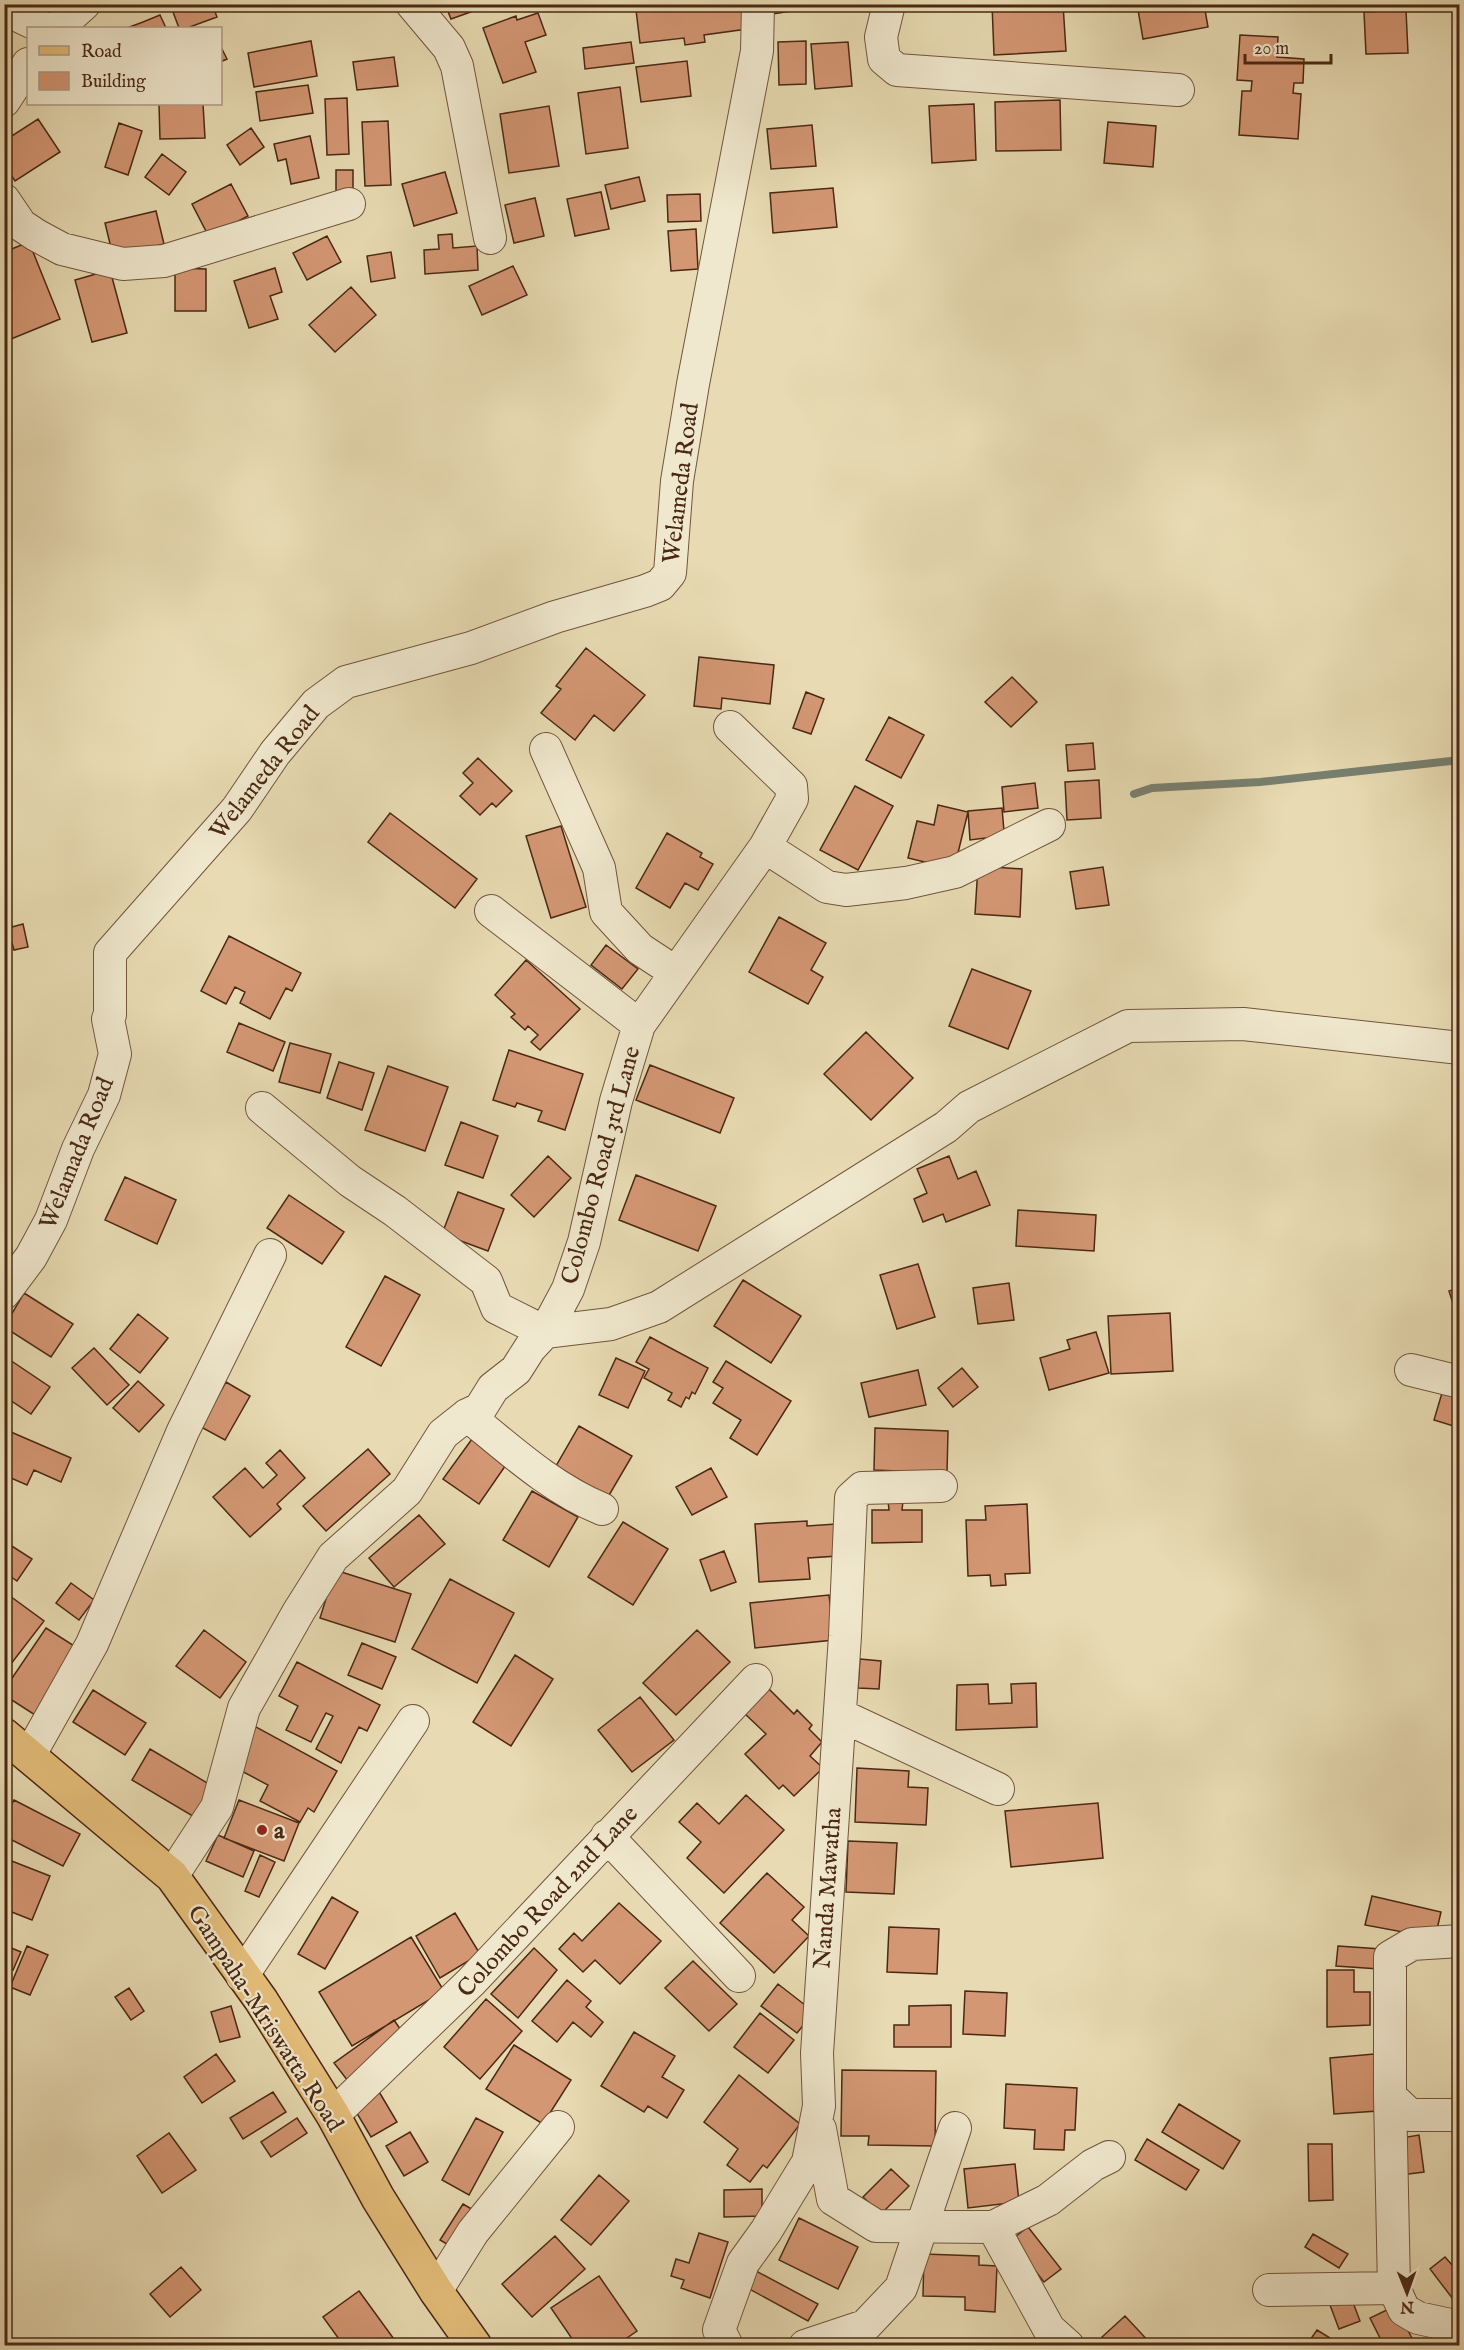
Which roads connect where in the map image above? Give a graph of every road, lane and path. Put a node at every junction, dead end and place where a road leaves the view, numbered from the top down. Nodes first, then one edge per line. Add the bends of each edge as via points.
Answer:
1 (84, 4) edge
2 (412, 4) edge
3 (758, 4) edge
4 (889, 4) edge
5 (4, 9) edge
6 (42, 27) edge
7 (58, 27) edge
8 (27, 66) edge
9 (1178, 90) dead end
10 (4, 101) edge
11 (4, 200) edge
12 (349, 204) dead end
13 (490, 238) dead end
14 (730, 727) dead end
15 (546, 749) dead end
16 (1049, 825) dead end
17 (765, 848) junction
18 (197, 856) joint
19 (490, 911) dead end
20 (675, 972) junction
21 (639, 1025) junction
22 (1460, 1048) edge
23 (262, 1108) dead end
24 (270, 1255) dead end
25 (4, 1293) edge
26 (545, 1332) junction
27 (1411, 1370) dead end
28 (1460, 1382) edge
29 (467, 1415) junction
30 (941, 1486) dead end
31 (602, 1509) dead end
32 (756, 1680) dead end
33 (840, 1715) junction
34 (413, 1721) dead end
35 (11, 1743) edge
36 (998, 1789) dead end
37 (607, 1836) junction
38 (172, 1876) junction
39 (1460, 1941) edge
40 (242, 1976) junction
41 (740, 1976) dead end
42 (1390, 2096) junction
43 (333, 2115) junction
44 (1460, 2115) edge
45 (817, 2116) junction
46 (558, 2127) dead end
47 (955, 2128) dead end
48 (1109, 2157) dead end
49 (922, 2227) junction
50 (993, 2227) junction
51 (1394, 2288) junction
52 (1269, 2290) dead end
53 (436, 2291) junction
54 (1460, 2327) edge
55 (476, 2346) edge
56 (727, 2346) edge
57 (805, 2346) edge
58 (1068, 2346) edge

1 - 7 street
2 - 13 street via 449,48 457,66
3 - 18 street, Welameda Road via 757,51 681,456 670,573 660,585 645,591 555,617 471,648 346,682 316,704
4 - 9 street via 881,37 884,59 897,70
5 - 6 street
8 - 10 street
11 - 12 street via 21,225 36,236 62,249 123,264 164,261
14 - 17 street, Colombo Road 3rd Lane via 791,786 792,799
15 - 20 street via 599,868 606,912 640,949
16 - 17 street via 955,872 846,890 827,887
17 - 20 street, Colombo Road 3rd Lane
18 - 25 street, Welamada Road via 110,953 108,1019 115,1054 104,1095 51,1220 31,1257
19 - 21 street
20 - 21 street, Colombo Road 3rd Lane
21 - 26 street, Colombo Road 3rd Lane via 616,1101 584,1242 568,1289
22 - 26 street via 1243,1024 1128,1026 969,1107 946,1127 659,1307 611,1324
23 - 26 street via 350,1181 486,1281 496,1308
24 - 35 street via 183,1431 92,1644
26 - 29 street, Colombo Road 3rd Lane via 516,1370 493,1388 480,1409
27 - 28 street
29 - 31 street via 538,1472
29 - 38 street, Colombo Road 3rd Lane via 443,1434 407,1491 333,1557 298,1611 244,1708 217,1807
30 - 33 street, Nanda Mawatha via 862,1488 850,1498
32 - 37 street, Colombo Road 2nd Lane
33 - 36 street
33 - 45 street, Nanda Mawatha via 820,2008
34 - 40 street
35 - 38 main road, Gampaha-Mriswatta Road
37 - 41 street
37 - 43 street, Colombo Road 2nd Lane via 464,1989
38 - 40 main road, Gampaha-Mriswatta Road
39 - 42 street via 1412,1944 1390,1956
40 - 43 main road, Gampaha-Mriswatta Road
42 - 44 street via 1410,2115
42 - 51 street
43 - 53 main road, Gampaha-Mriswatta Road via 378,2198
45 - 49 street via 833,2199 876,2226
45 - 56 street, Nanda Mawatha via 808,2162 738,2274 719,2330
46 - 53 street via 473,2232
47 - 49 street
48 - 50 street via 1048,2200
49 - 50 street
49 - 57 street via 901,2288 864,2326
50 - 58 street via 1049,2329
51 - 52 street
51 - 54 street via 1404,2310 1418,2318
53 - 55 main road, Gampaha-Mriswatta Road

